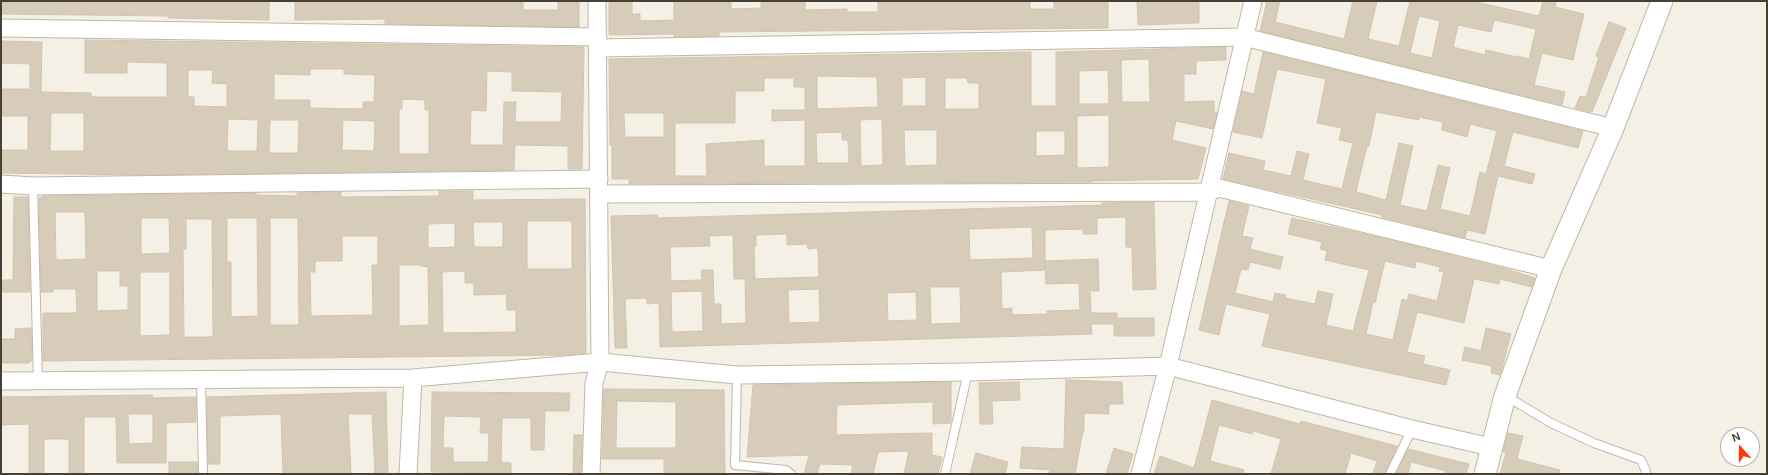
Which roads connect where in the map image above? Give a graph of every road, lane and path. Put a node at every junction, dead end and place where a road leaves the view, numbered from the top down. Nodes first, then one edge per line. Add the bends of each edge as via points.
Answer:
1 (597, 1) edge
2 (1252, 1) edge
3 (1662, 1) edge
4 (1, 28) edge
5 (1244, 37) junction
6 (598, 42) junction
7 (1613, 128) junction
8 (1, 184) edge
9 (33, 186) junction
10 (599, 186) junction
11 (1208, 192) junction
12 (1551, 269) junction
13 (600, 362) junction
14 (1168, 366) junction
15 (968, 372) junction
16 (736, 375) junction
17 (201, 378) junction
18 (413, 378) junction
19 (38, 381) junction
20 (1, 382) edge
21 (1505, 396) junction
22 (1412, 429) junction
23 (1491, 447) junction
24 (203, 474) edge
25 (408, 474) edge
26 (591, 474) edge
27 (791, 474) edge
28 (945, 474) edge
29 (1140, 474) edge
30 (1390, 474) edge
31 (1485, 474) edge
32 (1646, 474) edge

1 - 6 street
2 - 5 street
3 - 7 street
4 - 6 street
5 - 6 street
5 - 7 street
5 - 11 street
6 - 10 street
7 - 12 street
8 - 9 street
9 - 10 street
9 - 19 lane
10 - 11 street
10 - 13 street
11 - 12 street via 1219,188
11 - 14 street
12 - 21 street
13 - 16 street
13 - 18 street
13 - 26 street via 594,383
14 - 15 street
14 - 22 street
14 - 29 street
15 - 16 street
15 - 28 lane
16 - 27 lane via 735,465 786,470
17 - 18 street
17 - 19 street
17 - 24 lane
18 - 25 street
19 - 20 street
21 - 23 street
21 - 32 lane via 1551,423 1640,460
22 - 23 street
22 - 30 lane
23 - 31 street

